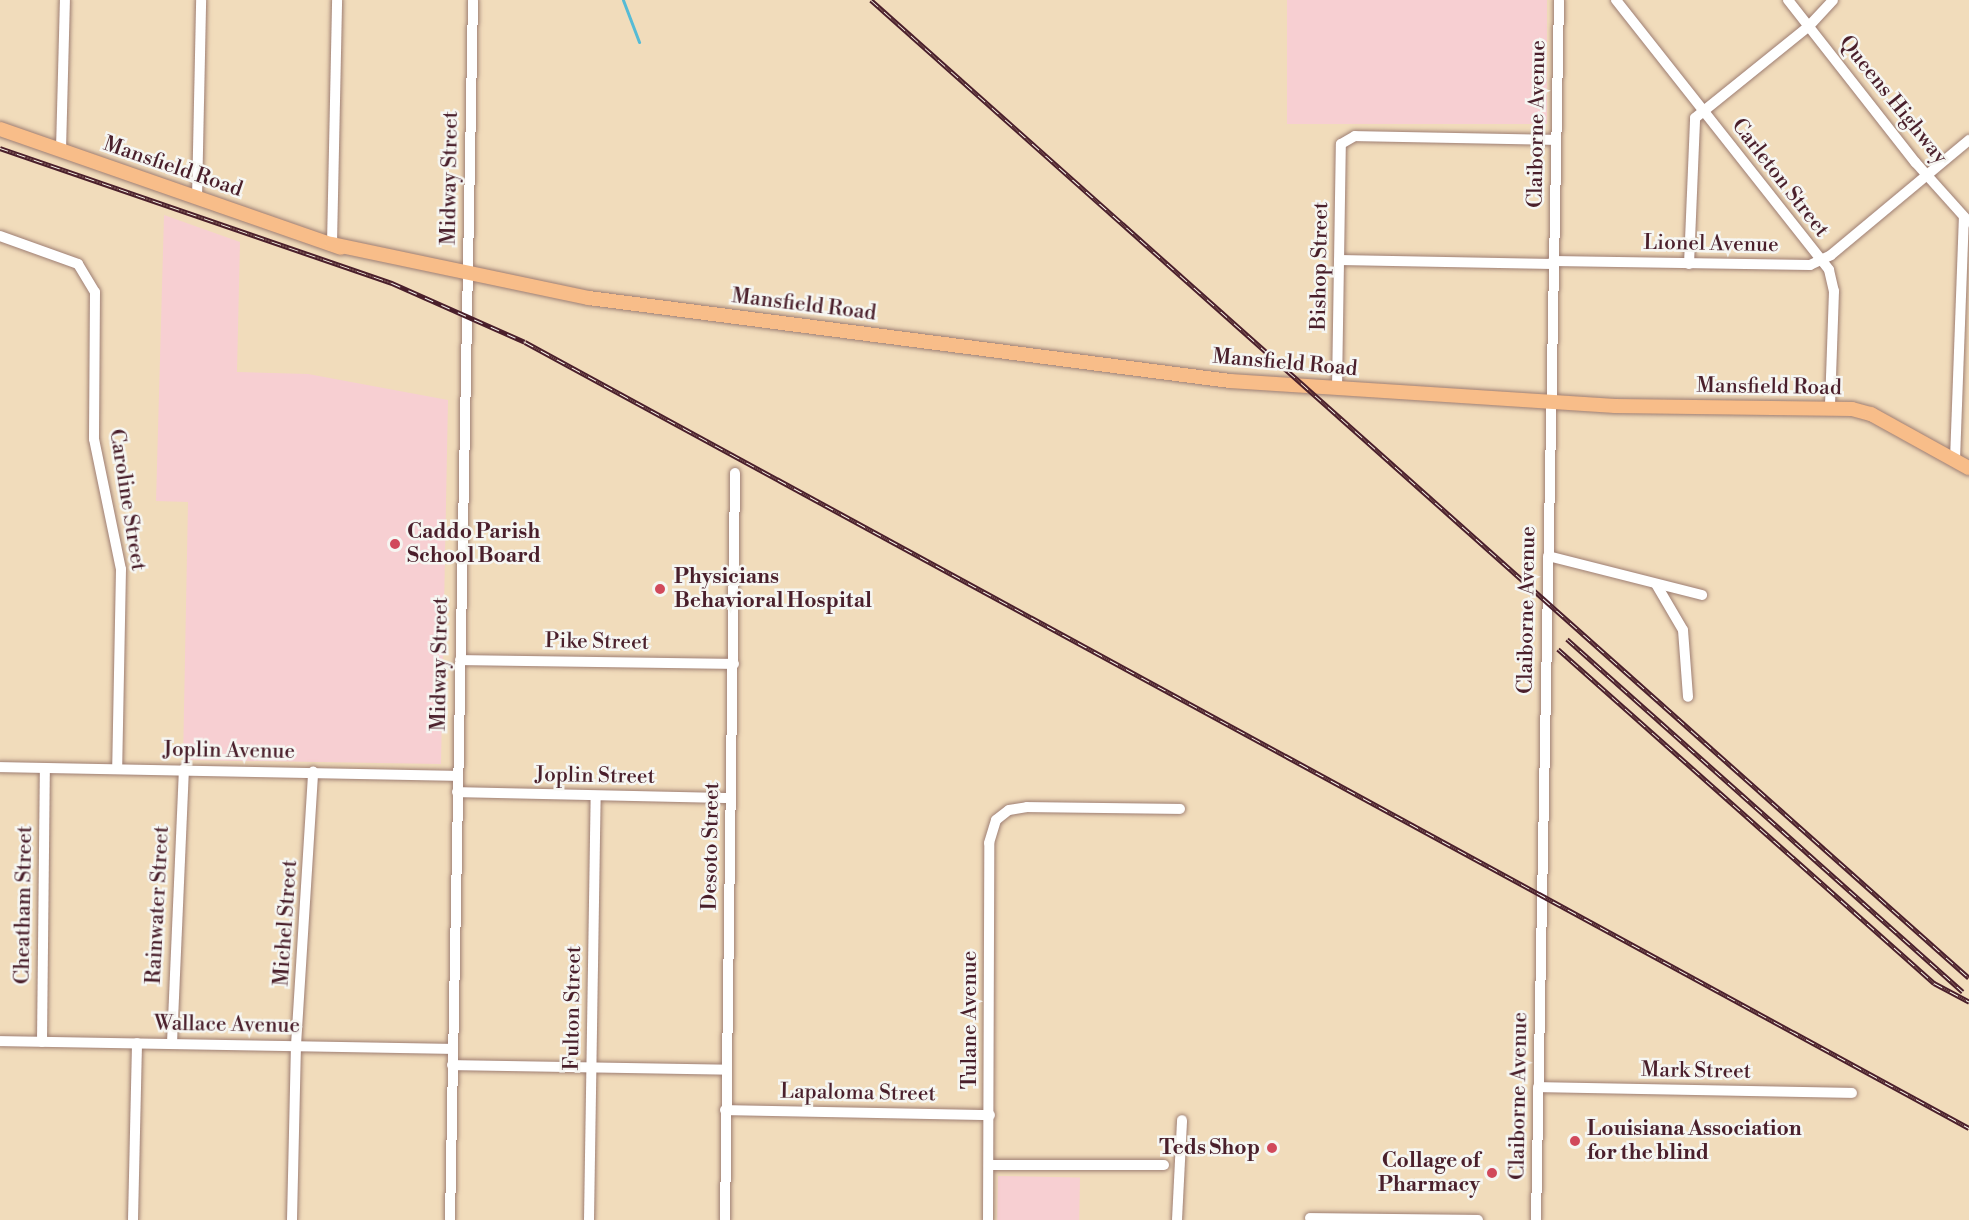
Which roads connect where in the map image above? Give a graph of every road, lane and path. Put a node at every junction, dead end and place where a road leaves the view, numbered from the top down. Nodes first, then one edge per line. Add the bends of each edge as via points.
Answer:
1 (65, 0) edge
2 (201, 0) edge
3 (337, 0) edge
4 (473, 0) edge
5 (1559, 0) edge
6 (1616, 0) edge
7 (1788, 0) edge
8 (1833, 0) edge
9 (1809, 26) junction
10 (1702, 110) junction
11 (0, 129) edge
12 (1556, 140) junction
13 (1969, 140) edge
14 (62, 150) junction
15 (1927, 175) junction
16 (197, 198) junction
17 (1966, 220) edge
18 (0, 236) edge
19 (332, 244) junction
20 (1340, 260) junction
21 (1821, 261) junction
22 (1553, 263) junction
23 (1689, 264) junction
24 (467, 279) junction
25 (1337, 389) junction
26 (1551, 402) junction
27 (1830, 408) junction
28 (1955, 460) junction
29 (1969, 468) edge
30 (735, 472) dead end
31 (1548, 556) junction
32 (1656, 584) junction
33 (1702, 595) dead end
34 (460, 660) junction
35 (734, 664) junction
36 (1688, 697) dead end
37 (0, 767) edge
38 (45, 768) junction
39 (117, 769) junction
40 (184, 769) junction
41 (313, 772) junction
42 (458, 776) junction
43 (457, 792) junction
44 (596, 796) junction
45 (731, 798) junction
46 (1180, 809) dead end
47 (0, 1041) edge
48 (42, 1042) junction
49 (137, 1043) junction
50 (172, 1043) junction
51 (296, 1045) junction
52 (452, 1049) junction
53 (452, 1065) junction
54 (592, 1069) junction
55 (726, 1070) junction
56 (1538, 1087) junction
57 (1852, 1093) dead end
58 (725, 1110) junction
59 (990, 1115) junction
60 (1182, 1120) dead end
61 (989, 1165) junction
62 (1164, 1165) dead end
63 (1310, 1218) dead end
64 (1399, 1219) edge
65 (133, 1220) edge
66 (292, 1220) edge
67 (450, 1220) edge
68 (589, 1220) edge
69 (725, 1220) edge
70 (988, 1220) edge
71 (1177, 1220) edge
72 (1478, 1220) edge
73 (1536, 1220) edge

1 - 14 street
2 - 16 street
3 - 19 street
4 - 24 street, Midway Street
5 - 12 street, Claiborne Avenue
6 - 10 street, Carleton Street
7 - 9 street, Queens Highway
8 - 9 street
9 - 10 street
9 - 15 street, Queens Highway
10 - 21 street, Carleton Street
10 - 23 street via 1693,124
11 - 14 main road, Mansfield Road
12 - 20 street, Bishop Street via 1355,136 1341,144
12 - 22 street, Claiborne Avenue
13 - 15 street, Lionel Avenue
14 - 16 main road, Mansfield Road
15 - 17 street, Queens Highway
15 - 21 street, Lionel Avenue
16 - 19 main road, Mansfield Road
17 - 28 street
18 - 39 street, Caroline Street via 78,264 88,275 96,303 94,439 121,569
19 - 24 main road, Mansfield Road via 393,266
20 - 22 street, Lionel Avenue
20 - 25 street, Bishop Street
21 - 23 street, Lionel Avenue via 1800,266
21 - 27 street, Carleton Street via 1829,270 1834,291
22 - 23 street, Lionel Avenue
22 - 26 street, Claiborne Avenue
24 - 25 main road, Mansfield Road via 1176,374
24 - 34 street, Midway Street
25 - 26 main road, Mansfield Road
26 - 27 main road, Mansfield Road
26 - 31 street, Claiborne Avenue
27 - 28 main road, Mansfield Road via 1870,414
28 - 29 main road, Mansfield Road
30 - 35 street, Desoto Street
31 - 32 street
31 - 56 street, Claiborne Avenue
32 - 33 street
32 - 36 street via 1683,630
34 - 35 street, Pike Street
34 - 42 street, Midway Street
35 - 45 street, Desoto Street
37 - 38 street, Joplin Avenue
38 - 39 street, Joplin Avenue
38 - 48 street, Cheatham Street
39 - 40 street, Joplin Avenue
40 - 41 street, Joplin Avenue
40 - 50 street, Rainwater Street
41 - 42 street, Joplin Avenue
41 - 51 street, Michel Street
42 - 43 street, Midway Street
43 - 44 street, Joplin Street
43 - 52 street, Midway Street
44 - 45 street, Joplin Street
44 - 54 street, Fulton Street
45 - 55 street, Desoto Street
46 - 59 street, Tulane Avenue via 1027,807 1009,810 996,820 989,843
47 - 48 street, Wallace Avenue
48 - 49 street, Wallace Avenue
49 - 50 street, Wallace Avenue
49 - 65 street
50 - 51 street, Wallace Avenue
51 - 52 street, Wallace Avenue
51 - 66 street, Michel Street
52 - 53 street, Midway Street
53 - 54 street
53 - 67 street, Midway Street
54 - 55 street
54 - 68 street, Fulton Street
55 - 58 street, Desoto Street
56 - 57 street, Mark Street
56 - 73 street, Claiborne Avenue
58 - 59 street, Lapaloma Street
58 - 69 street, Desoto Street
59 - 61 street, Tulane Avenue
60 - 71 street
61 - 62 street
61 - 70 street, Tulane Avenue
63 - 64 street
64 - 72 street

